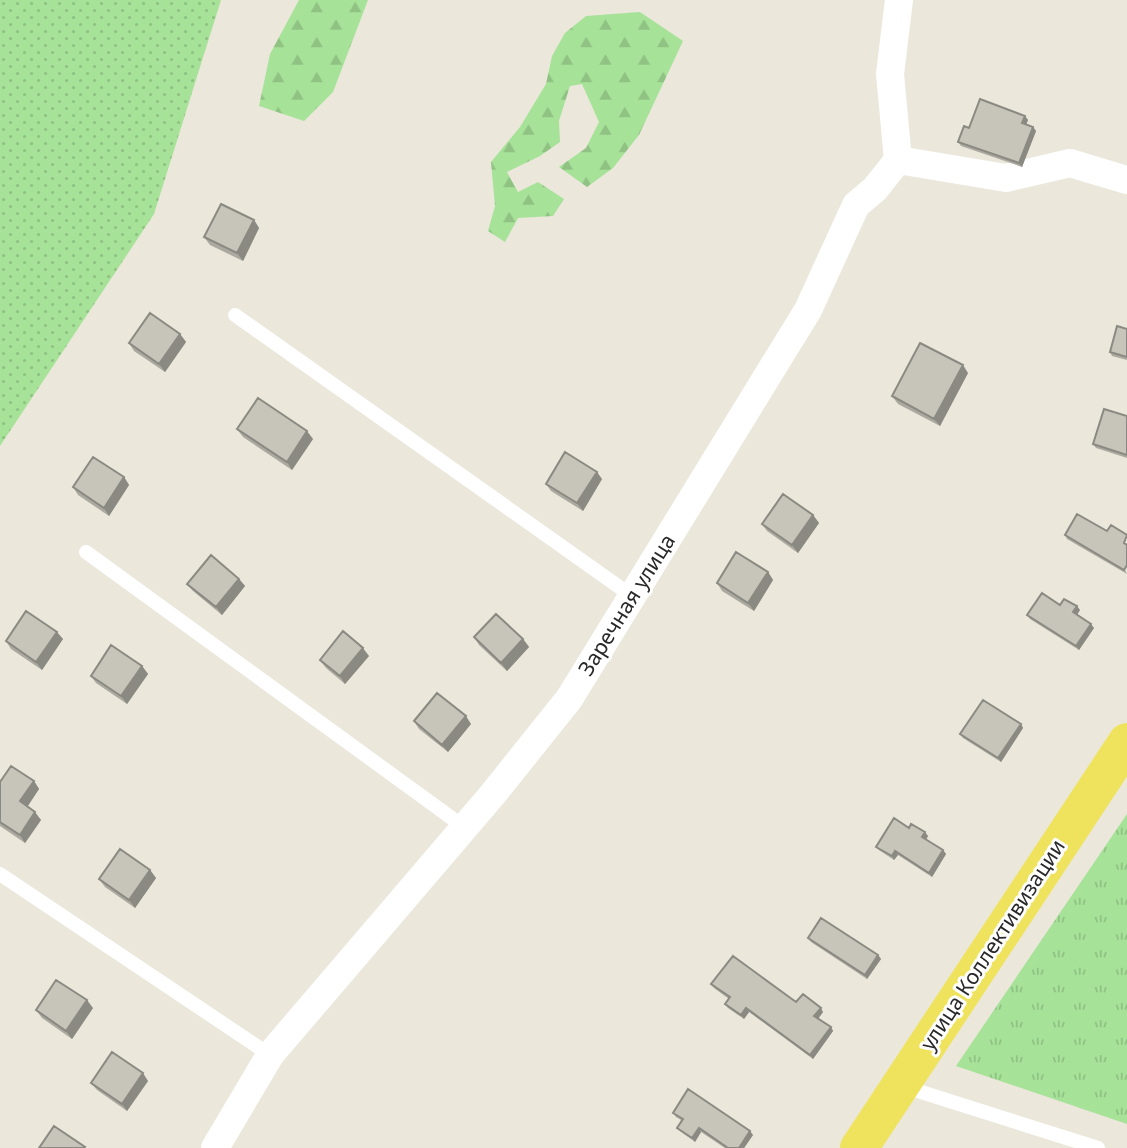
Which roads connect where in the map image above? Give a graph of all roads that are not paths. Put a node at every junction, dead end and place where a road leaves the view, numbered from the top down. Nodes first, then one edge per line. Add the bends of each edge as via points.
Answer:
1 (899, 0) edge
2 (898, 160) junction
3 (1127, 180) edge
4 (235, 315) dead end
5 (86, 552) dead end
6 (632, 596) junction
7 (1127, 742) edge
8 (464, 827) junction
9 (0, 873) edge
10 (270, 1055) junction
11 (901, 1085) junction
12 (215, 1148) edge
13 (859, 1148) edge
14 (1098, 1148) edge

1 - 2 street via 890,75
2 - 3 street via 1006,178 1070,163
2 - 6 street, Заречная улица via 856,205 808,310
4 - 6 lane
5 - 8 lane
6 - 8 street, Заречная улица via 569,699
7 - 11 main road, улица Коллективизации
8 - 10 street, Заречная улица
9 - 10 lane
10 - 12 street, Заречная улица
11 - 13 main road, улица Коллективизации
11 - 14 lane

